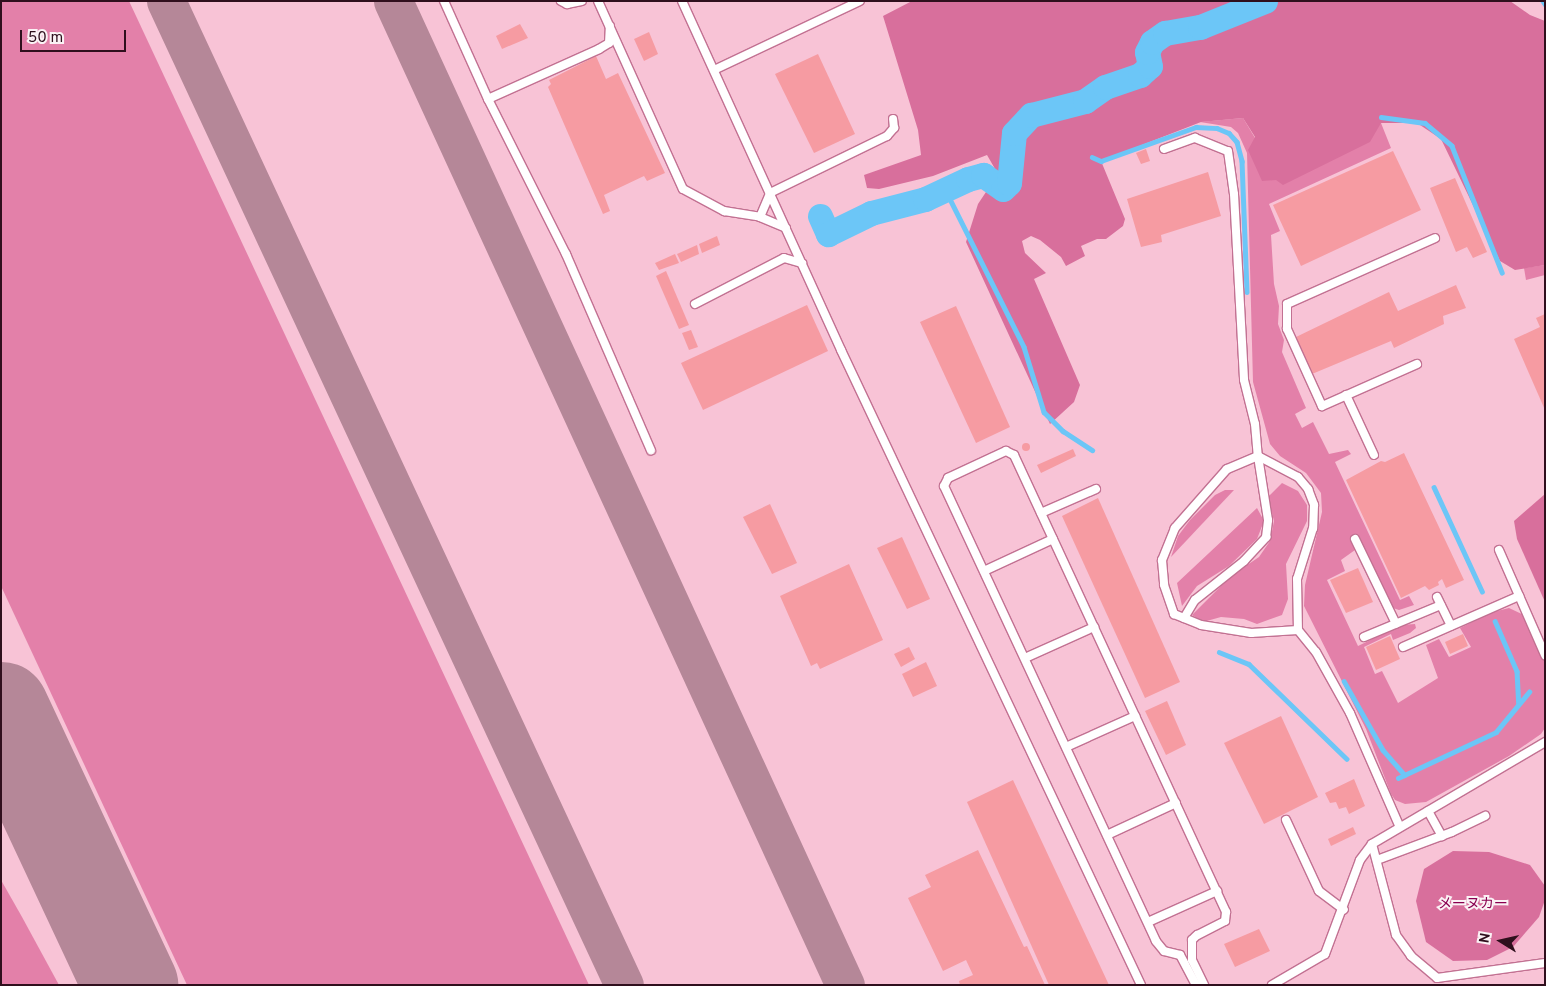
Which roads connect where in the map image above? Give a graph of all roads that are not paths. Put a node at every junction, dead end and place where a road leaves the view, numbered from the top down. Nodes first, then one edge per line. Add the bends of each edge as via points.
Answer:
1 (444, 1) edge
2 (561, 1) edge
3 (582, 1) edge
4 (598, 1) edge
5 (682, 1) edge
6 (860, 1) edge
7 (610, 24) junction
8 (714, 70) junction
9 (488, 99) junction
10 (893, 119) dead end
11 (1164, 149) dead end
12 (770, 193) junction
13 (760, 217) junction
14 (786, 228) junction
15 (1435, 238) dead end
16 (793, 244) junction
17 (784, 258) junction
18 (802, 263) junction
19 (695, 304) dead end
20 (1417, 364) dead end
21 (1346, 395) junction
22 (652, 450) dead end
23 (1374, 455) dead end
24 (1258, 456) junction
25 (1096, 489) dead end
26 (1041, 513) junction
27 (1053, 539) junction
28 (1355, 539) dead end
29 (1499, 550) dead end
30 (984, 571) junction
31 (1437, 596) dead end
32 (1519, 596) junction
33 (1441, 605) junction
34 (1184, 618) junction
35 (1396, 624) junction
36 (1451, 626) junction
37 (1094, 627) junction
38 (1298, 630) junction
39 (1364, 637) dead end
40 (1403, 647) dead end
41 (1545, 655) edge
42 (1025, 658) junction
43 (1135, 716) junction
44 (1544, 741) edge
45 (1066, 747) junction
46 (1176, 803) junction
47 (1428, 810) junction
48 (1485, 816) dead end
49 (1286, 820) dead end
50 (1399, 825) junction
51 (1107, 835) junction
52 (1442, 836) junction
53 (1372, 844) junction
54 (1377, 860) junction
55 (1217, 891) junction
56 (1344, 910) junction
57 (1148, 922) junction
58 (1545, 963) edge
59 (1141, 985) edge
60 (1196, 985) edge
61 (1204, 985) edge
62 (1272, 985) edge

1 - 9 lane
2 - 3 lane via 567,4
4 - 7 lane
5 - 8 lane
6 - 8 lane
7 - 9 lane via 609,43
7 - 13 lane via 684,189 724,211
8 - 12 lane
9 - 22 lane via 566,254
10 - 12 lane via 894,128 887,136
11 - 24 lane via 1195,138 1228,151 1234,194 1244,380 1255,424
12 - 13 lane
12 - 14 lane
13 - 14 lane
14 - 16 lane
15 - 21 lane via 1287,304 1287,329 1322,406
16 - 17 lane
16 - 18 lane
17 - 18 lane
17 - 19 lane
18 - 59 lane
20 - 21 lane
21 - 23 lane
24 - 34 lane via 1268,520 1266,537 1244,561 1195,600
24 - 34 lane via 1227,469 1175,528 1162,560 1164,585 1174,614
24 - 38 lane via 1298,477 1308,489 1314,505 1313,528 1296,579
25 - 26 lane
26 - 27 lane
26 - 30 lane via 1010,451 944,481
27 - 30 lane
27 - 37 lane
28 - 35 lane
29 - 32 lane
30 - 42 lane
31 - 33 lane
32 - 36 lane
32 - 41 lane
33 - 35 lane
33 - 36 lane
34 - 38 lane via 1201,625 1251,633
35 - 39 lane
36 - 40 lane
37 - 42 lane
37 - 43 lane
38 - 50 lane via 1316,652 1350,713
42 - 45 lane
43 - 45 lane
43 - 46 lane
44 - 47 lane
45 - 51 lane
46 - 51 lane
46 - 55 lane
47 - 50 lane
47 - 52 lane
48 - 52 lane
49 - 56 lane via 1319,891
50 - 53 lane
51 - 57 lane
52 - 54 lane
53 - 54 lane
53 - 56 lane via 1360,860
54 - 58 lane via 1396,935 1411,956 1437,978
55 - 57 lane
55 - 61 lane via 1227,917 1197,935 1190,948
56 - 62 lane via 1325,954
57 - 60 lane via 1164,951 1180,955

